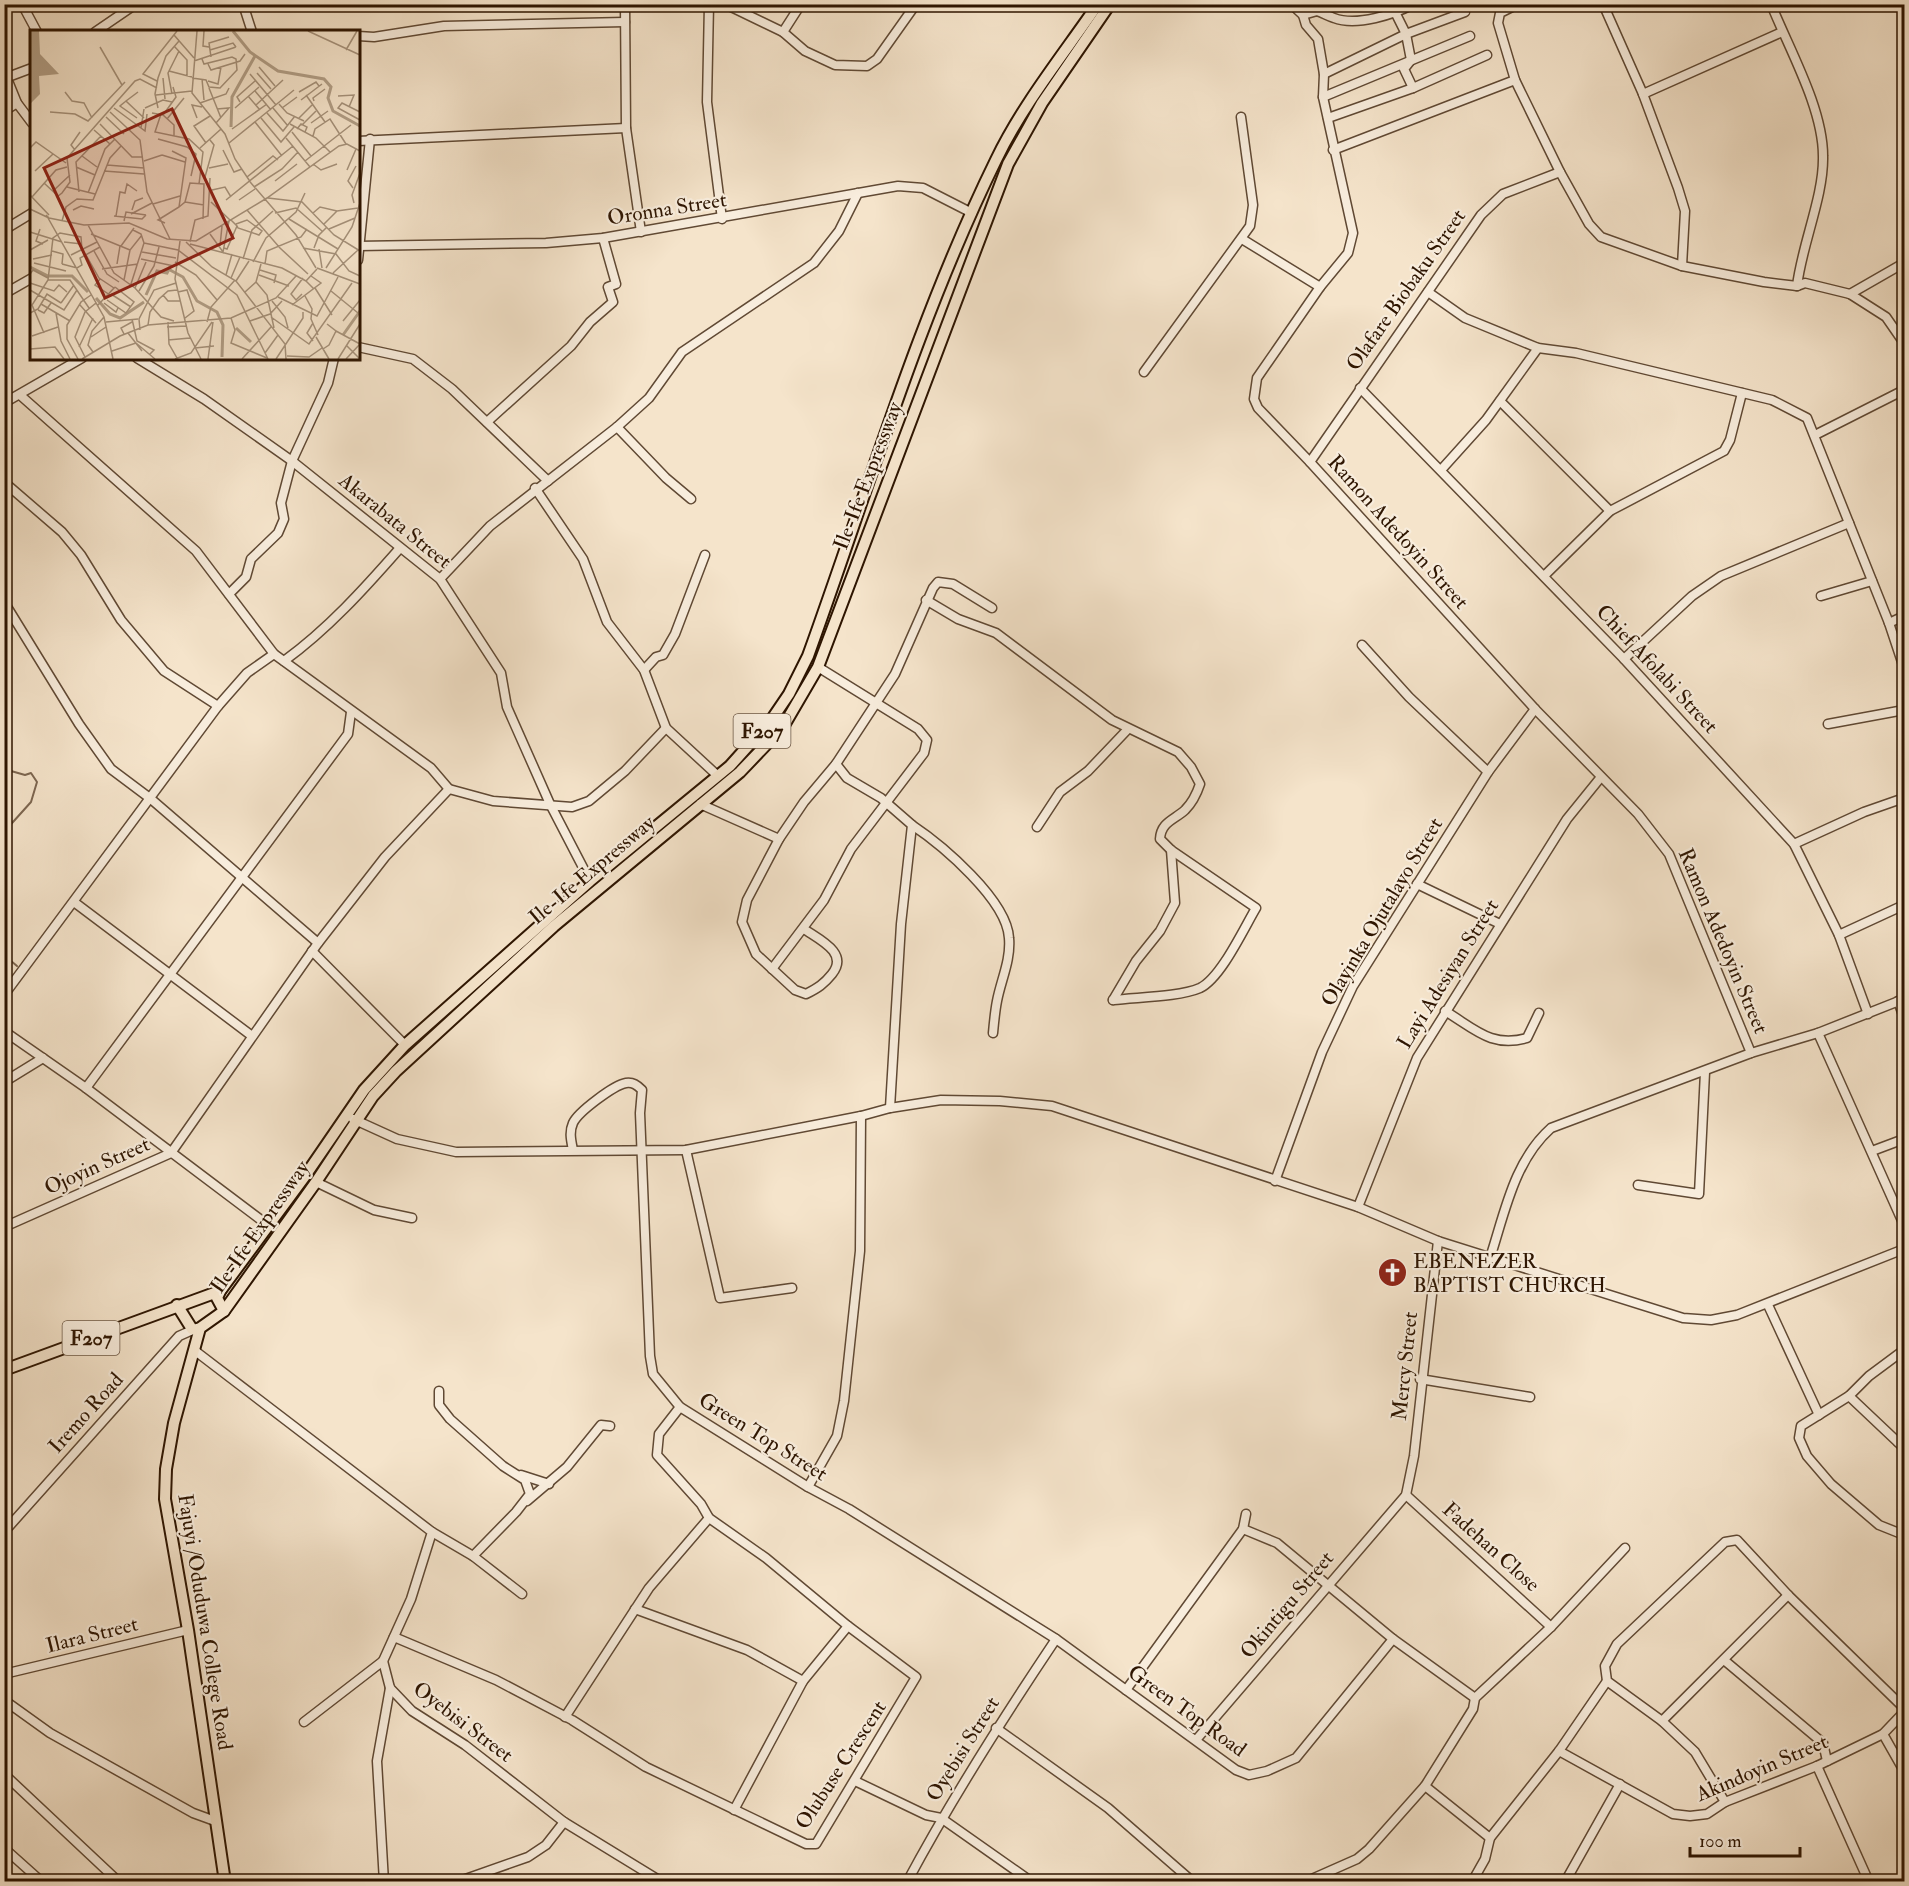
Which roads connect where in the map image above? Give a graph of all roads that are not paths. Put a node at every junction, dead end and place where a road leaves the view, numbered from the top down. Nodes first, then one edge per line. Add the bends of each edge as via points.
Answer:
1 (22, 4) edge
2 (243, 4) edge
3 (624, 4) edge
4 (708, 4) edge
5 (725, 4) edge
6 (801, 4) edge
7 (916, 4) edge
8 (1098, 4) edge
9 (1110, 4) edge
10 (1291, 4) edge
11 (1414, 4) edge
12 (1518, 4) edge
13 (1603, 4) edge
14 (1771, 4) edge
15 (130, 6) edge
16 (1465, 12) dead end
17 (1396, 14) junction
18 (1303, 15) junction
19 (625, 22) junction
20 (36, 30) edge
21 (98, 30) edge
22 (251, 30) edge
23 (783, 32) junction
24 (1782, 32) junction
25 (1406, 34) junction
26 (360, 36) edge
27 (1470, 36) dead end
28 (1487, 55) dead end
29 (1411, 60) junction
30 (30, 68) edge
31 (6, 74) edge
32 (1324, 74) junction
33 (1515, 81) junction
34 (1413, 88) junction
35 (1643, 94) junction
36 (1323, 97) junction
37 (18, 104) junction
38 (4, 111) edge
39 (1241, 117) dead end
40 (1328, 118) junction
41 (30, 120) edge
42 (626, 128) junction
43 (370, 139) junction
44 (360, 141) edge
45 (1333, 150) junction
46 (1560, 172) junction
47 (858, 193) junction
48 (972, 213) junction
49 (30, 214) edge
50 (722, 219) junction
51 (4, 230) edge
52 (641, 231) junction
53 (360, 236) edge
54 (603, 238) junction
55 (1242, 239) junction
56 (360, 246) edge
57 (1905, 263) edge
58 (1682, 266) junction
59 (30, 279) edge
60 (1797, 286) junction
61 (1320, 287) junction
62 (1428, 292) junction
63 (4, 294) edge
64 (1851, 294) junction
65 (1905, 343) edge
66 (360, 347) edge
67 (1538, 348) junction
68 (78, 360) edge
69 (140, 360) edge
70 (334, 360) edge
71 (1144, 372) dead end
72 (1360, 388) junction
73 (1905, 390) edge
74 (1742, 393) junction
75 (20, 395) junction
76 (1500, 401) junction
77 (4, 403) edge
78 (487, 422) junction
79 (617, 427) junction
80 (1815, 435) junction
81 (292, 461) junction
82 (1310, 462) junction
83 (1441, 470) junction
84 (548, 481) junction
85 (4, 482) edge
86 (535, 488) junction
87 (691, 499) dead end
88 (1610, 511) junction
89 (1849, 524) junction
90 (400, 548) junction
91 (705, 555) dead end
92 (1544, 576) junction
93 (440, 579) junction
94 (1872, 581) junction
95 (229, 594) junction
96 (1821, 596) dead end
97 (926, 600) junction
98 (4, 602) edge
99 (992, 608) dead end
100 (1905, 616) edge
101 (1889, 623) junction
102 (1362, 645) dead end
103 (274, 654) junction
104 (1624, 659) junction
105 (284, 661) junction
106 (818, 667) junction
107 (1905, 668) edge
108 (644, 670) junction
109 (876, 704) junction
110 (218, 706) junction
111 (1535, 710) junction
112 (1905, 710) edge
113 (351, 712) junction
114 (1828, 724) dead end
115 (666, 728) junction
116 (1128, 729) junction
117 (836, 764) junction
118 (1488, 772) junction
119 (718, 776) junction
120 (1600, 777) junction
121 (449, 789) junction
122 (1905, 798) edge
123 (151, 799) junction
124 (887, 802) junction
125 (550, 804) junction
126 (700, 804) junction
127 (912, 825) junction
128 (1037, 826) dead end
129 (779, 839) junction
130 (1794, 844) junction
131 (1171, 850) junction
132 (241, 878) junction
133 (590, 881) junction
134 (1418, 884) junction
135 (74, 902) junction
136 (1905, 905) edge
137 (1500, 924) junction
138 (804, 929) junction
139 (1839, 935) junction
140 (315, 947) junction
141 (772, 969) junction
142 (169, 974) junction
143 (4, 995) edge
144 (1901, 1000) edge
145 (1445, 1011) junction
146 (1539, 1013) dead end
147 (1868, 1014) junction
148 (1905, 1018) edge
149 (4, 1031) edge
150 (993, 1033) dead end
151 (1818, 1033) junction
152 (252, 1036) junction
153 (405, 1045) junction
154 (1751, 1053) junction
155 (43, 1058) junction
156 (1705, 1072) junction
157 (4, 1082) edge
158 (86, 1088) junction
159 (890, 1108) junction
160 (346, 1115) junction
161 (861, 1116) junction
162 (357, 1122) junction
163 (1905, 1139) edge
164 (642, 1149) junction
165 (573, 1150) junction
166 (686, 1150) junction
167 (1872, 1151) junction
168 (171, 1153) junction
169 (1275, 1181) junction
170 (316, 1182) junction
171 (1638, 1185) dead end
172 (1358, 1207) junction
173 (412, 1218) dead end
174 (269, 1226) junction
175 (1905, 1226) edge
176 (4, 1227) edge
177 (1437, 1241) junction
178 (1905, 1249) edge
179 (1490, 1258) junction
180 (792, 1288) dead end
181 (220, 1291) junction
182 (177, 1305) junction
183 (1768, 1305) junction
184 (224, 1311) junction
185 (196, 1328) junction
186 (194, 1350) junction
187 (1905, 1350) edge
188 (4, 1370) edge
189 (1420, 1379) junction
190 (439, 1390) dead end
191 (1849, 1396) junction
192 (1530, 1397) dead end
193 (680, 1407) junction
194 (1819, 1415) junction
195 (610, 1426) dead end
196 (1902, 1442) edge
197 (515, 1473) junction
198 (549, 1484) junction
199 (808, 1487) junction
200 (1406, 1495) junction
201 (516, 1512) junction
202 (1246, 1514) dead end
203 (709, 1518) junction
204 (1243, 1529) junction
205 (4, 1532) edge
206 (432, 1532) junction
207 (1905, 1535) edge
208 (1625, 1548) dead end
209 (473, 1556) junction
210 (1327, 1586) junction
211 (522, 1594) dead end
212 (1788, 1596) junction
213 (635, 1609) junction
214 (848, 1626) junction
215 (1551, 1627) junction
216 (188, 1630) junction
217 (394, 1637) junction
218 (1056, 1639) junction
219 (1394, 1639) junction
220 (1724, 1660) junction
221 (383, 1661) junction
222 (4, 1674) edge
223 (803, 1681) junction
224 (1607, 1681) junction
225 (390, 1688) junction
226 (1126, 1690) junction
227 (1475, 1698) junction
228 (4, 1700) edge
229 (1905, 1708) edge
230 (1905, 1713) edge
231 (565, 1717) junction
232 (1662, 1721) junction
233 (304, 1722) dead end
234 (996, 1728) junction
235 (1883, 1734) junction
236 (1196, 1740) junction
237 (1559, 1751) junction
238 (1827, 1761) junction
239 (1817, 1766) junction
240 (1905, 1771) edge
241 (4, 1774) edge
242 (855, 1781) junction
243 (1620, 1784) junction
244 (1425, 1786) junction
245 (1725, 1802) junction
246 (734, 1810) junction
247 (941, 1818) junction
248 (215, 1821) junction
249 (564, 1822) junction
250 (1490, 1838) junction
251 (4, 1848) edge
252 (42, 1881) edge
253 (118, 1881) edge
254 (225, 1881) edge
255 (384, 1881) edge
256 (457, 1881) edge
257 (662, 1881) edge
258 (907, 1881) edge
259 (1032, 1881) edge
260 (1193, 1881) edge
261 (1305, 1881) edge
262 (1472, 1881) edge
263 (1565, 1881) edge
264 (1869, 1881) edge

1 - 20 street
2 - 22 street
3 - 19 street
4 - 50 street via 707,102
5 - 23 street
6 - 23 street
7 - 23 street via 877,59 867,66 835,65 805,51
8 - 48 main road, Ile-Ife Expressway / F207 via 1032,96
9 - 106 main road, Ile-Ife Expressway / F207 via 1042,103 1008,164
10 - 18 street, Ramon Adedoyin Street
11 - 17 street
12 - 33 street via 1498,17
13 - 35 street
14 - 24 street
15 - 21 street
16 - 25 street
17 - 18 street via 1361,20 1335,19 1317,11
17 - 25 street
18 - 32 street, Ramon Adedoyin Street via 1318,39
19 - 26 street via 444,26
19 - 42 street
24 - 35 street
24 - 60 street via 1820,129 1823,156
25 - 29 street
25 - 32 street
27 - 29 street
28 - 34 street
29 - 34 street via 1404,69
29 - 36 street
30 - 31 street
31 - 37 street
32 - 36 street, Ramon Adedoyin Street
33 - 45 street
33 - 46 street
34 - 40 street
35 - 58 street via 1684,211
36 - 40 street, Ramon Adedoyin Street
37 - 38 street
37 - 41 street
39 - 55 street via 1253,214
40 - 45 street, Ramon Adedoyin Street
42 - 43 street
42 - 52 street
43 - 44 street
43 - 53 street
45 - 61 street, Ramon Adedoyin Street via 1353,233 1348,253
46 - 58 street via 1589,224 1601,237
46 - 62 street, Olafare Biobaku Street via 1503,194 1492,203
47 - 48 street, Oronna Street via 898,186 923,188
47 - 50 street, Oronna Street
47 - 79 street via 839,231 814,262 682,352 649,398
48 - 119 main road, Ile-Ife Expressway / F207 via 893,412 808,656 772,720
49 - 51 street
50 - 52 street, Oronna Street
52 - 54 street, Oronna Street
54 - 56 street, Oronna Street via 546,243
54 - 78 street via 616,284 608,287 612,302 571,346
55 - 61 street
55 - 71 street
57 - 64 street
58 - 60 street
59 - 63 street
60 - 64 street via 1805,283
61 - 82 street, Ramon Adedoyin Street via 1262,369 1254,389 1258,408
62 - 67 street via 1465,318
62 - 72 street, Olafare Biobaku Street
64 - 65 street via 1886,317
66 - 78 street via 413,359
67 - 74 street via 1576,353
67 - 76 street
68 - 75 street
69 - 81 street, Akarabata Street
70 - 81 street via 328,382
72 - 82 street, Olafare Biobaku Street
72 - 83 street, Chief Afolabi Street
73 - 80 street
74 - 80 street via 1794,409 1807,418
74 - 88 street via 1724,451
75 - 77 street
75 - 95 street via 196,551
76 - 83 street
76 - 88 street
78 - 84 street
79 - 84 street
79 - 87 street
80 - 89 street
81 - 90 street, Akarabata Street
81 - 95 street via 281,502 284,519 279,533 250,559 246,577
82 - 111 street, Ramon Adedoyin Street
83 - 92 street, Chief Afolabi Street
84 - 86 street
85 - 110 street via 62,532 121,620 164,671
86 - 93 street via 490,526
86 - 108 street via 583,559 607,622
88 - 92 street
89 - 94 street
89 - 104 street via 1721,576 1692,596
90 - 93 street, Akarabata Street
90 - 105 street via 334,618
91 - 108 street via 675,634 663,655
92 - 104 street, Chief Afolabi Street
93 - 125 street, Akarabata Street via 501,673 507,707
94 - 96 street
94 - 101 street
95 - 103 street
97 - 99 street via 939,582 947,582
97 - 109 street via 895,674
97 - 116 street via 958,619 1004,637
98 - 123 street via 111,769
100 - 101 street
101 - 107 street
102 - 118 street via 1409,697
103 - 105 street
103 - 110 street via 247,673
104 - 130 street, Chief Afolabi Street
105 - 113 street
106 - 109 street
106 - 126 main road, Ile-Ife Expressway / F207 via 783,727 740,772
108 - 115 street
109 - 117 street
109 - 124 street via 918,729 927,740 924,753
110 - 123 street
111 - 118 street, Olayinka Ojutalayo Street
111 - 120 street, Ramon Adedoyin Street
112 - 114 street
113 - 121 street via 431,768
113 - 132 street via 348,734
115 - 119 street
115 - 125 street via 589,801 572,807
116 - 128 street via 1088,771 1060,792
116 - 131 street via 1178,752 1200,784 1185,810 1160,831 1160,839
117 - 124 street via 848,778
117 - 129 street
118 - 134 street, Olayinka Ojutalayo Street
119 - 133 main road, Ile-Ife Expressway / F207
120 - 137 street, Layi Adesiyan Street via 1567,819
120 - 154 street, Ramon Adedoyin Street via 1638,814 1669,854
121 - 125 street via 493,801
121 - 140 street via 385,857
122 - 130 street
123 - 132 street
123 - 135 street
124 - 127 street
124 - 138 street via 850,849
125 - 133 street, Akarabata Street
126 - 129 street
126 - 162 main road, Ile-Ife Expressway / F207 via 554,926 419,1049 373,1096
127 - 150 street via 940,844 1004,916 1009,937 1008,962 996,1003
127 - 159 street via 901,924
129 - 141 street via 747,900 742,922 756,954
130 - 139 street, Chief Afolabi Street
131 - 131 street via 1175,903 1113,1000 1181,994 1202,987 1214,976 1256,908
132 - 140 street
132 - 142 street
133 - 153 main road, Ile-Ife Expressway / F207
134 - 137 street
134 - 169 street, Olayinka Ojutalayo Street via 1353,986 1323,1052
135 - 142 street
135 - 143 street
136 - 139 street
137 - 145 street, Layi Adesiyan Street
138 - 141 street
138 - 141 street via 834,951 839,965 822,986 806,994 795,990
139 - 147 street, Chief Afolabi Street
140 - 152 street
140 - 153 street
142 - 152 street
142 - 158 street
144 - 147 street
144 - 148 street
145 - 146 street via 1497,1042 1527,1038
145 - 172 street, Layi Adesiyan Street via 1407,1078
147 - 151 street
149 - 155 street
151 - 154 street
151 - 167 street
152 - 168 street
153 - 160 main road, Ile-Ife Expressway / F207
154 - 156 street
155 - 157 street
155 - 158 street
156 - 171 street via 1699,1194
156 - 179 street via 1551,1128 1534,1144 1517,1173
158 - 168 street
159 - 161 street
159 - 169 street via 941,1100 1052,1106
160 - 162 street
160 - 174 main road, Ile-Ife Expressway / F207
161 - 166 street
161 - 199 street via 861,1251 844,1401 837,1436
162 - 165 street via 397,1139 456,1152
162 - 170 main road, Ile-Ife Expressway / F207
163 - 167 street
164 - 165 street
164 - 165 street, Green Top Street via 642,1090 627,1082 575,1119 570,1132
164 - 166 street
164 - 193 street, Green Top Street via 650,1356 653,1374
166 - 180 street via 720,1298
167 - 175 street
168 - 174 street
168 - 176 street, Ojoyin Street
169 - 172 street
170 - 173 street via 374,1209
170 - 184 main road, Ile-Ife Expressway / F207
172 - 177 street
174 - 181 main road, Ile-Ife Expressway / F207
177 - 179 street
177 - 189 street, Mercy Street
178 - 183 street
179 - 183 street via 1683,1318 1711,1320
181 - 182 main road, F207
181 - 184 main road, Ile-Ife Expressway via 217,1298
182 - 185 main road
182 - 188 main road, F207
183 - 194 street
184 - 185 main road
185 - 186 main road, Fajuyi /Oduduwa College Road
185 - 205 street, Iremo Road via 179,1336
186 - 206 street
186 - 216 main road, Fajuyi /Oduduwa College Road via 174,1423 165,1499
187 - 191 street
189 - 192 street
189 - 200 street, Mercy Street via 1414,1456
190 - 197 street via 439,1405 450,1419
191 - 194 street
191 - 196 street
193 - 199 street, Green Top Street
193 - 203 street, Olubuse Crescent via 659,1434 657,1455
194 - 207 street via 1801,1426 1799,1438 1807,1456 1861,1511 1879,1525
195 - 198 street via 601,1425
197 - 198 street
197 - 201 street via 525,1480 530,1494
198 - 201 street
199 - 218 street, Green Top Street
200 - 210 street, Okintigu Street
200 - 215 street, Fadehan Close
201 - 209 street
202 - 204 street
203 - 213 street
203 - 214 street, Olubuse Crescent via 766,1558
204 - 210 street via 1277,1543
204 - 226 street
206 - 209 street
206 - 217 street via 411,1599
208 - 215 street
209 - 211 street
210 - 219 street
210 - 236 street, Okintigu Street
212 - 220 street
212 - 224 street via 1737,1540 1725,1542 1617,1644 1605,1666
212 - 229 street
213 - 223 street via 747,1650
213 - 231 street
214 - 223 street
214 - 242 street, Olubuse Crescent via 916,1677
215 - 227 street
216 - 222 street, Ilara Street
216 - 248 main road, Fajuyi /Oduduwa College Road
217 - 221 street
217 - 231 street, Olubuse Crescent via 496,1680
218 - 226 street, Green Top Road
218 - 234 street, Oyebisi Street
219 - 227 street
219 - 236 street, Green Top Road via 1296,1758 1249,1775
220 - 232 street
220 - 238 street via 1823,1743
221 - 225 street, Oyebisi Street
221 - 233 street
223 - 246 street
224 - 232 street
224 - 237 street
225 - 249 street, Oyebisi Street via 412,1711 465,1745
225 - 255 street via 377,1761
226 - 236 street, Green Top Road
227 - 244 street via 1473,1709
228 - 248 street via 50,1733 193,1814
230 - 235 street, Akindoyin Street
231 - 246 street, Olubuse Crescent via 646,1767
232 - 245 street via 1695,1752
234 - 247 street, Oyebisi Street
234 - 260 street via 1108,1808
235 - 238 street, Akindoyin Street
235 - 240 street
237 - 243 street, Akindoyin Street
237 - 250 street
238 - 239 street, Akindoyin Street
239 - 245 street, Akindoyin Street
239 - 264 street
241 - 253 street
242 - 246 street, Olubuse Crescent via 812,1845
242 - 247 street via 926,1815
243 - 245 street, Akindoyin Street via 1673,1814 1707,1814
243 - 263 street
244 - 250 street
244 - 261 street via 1357,1859
247 - 258 street, Oyebisi Street
247 - 259 street
248 - 254 main road, Fajuyi /Oduduwa College Road
249 - 256 street via 546,1845 528,1857
249 - 257 street, Oyebisi Street
250 - 262 street via 1485,1859
251 - 252 street

